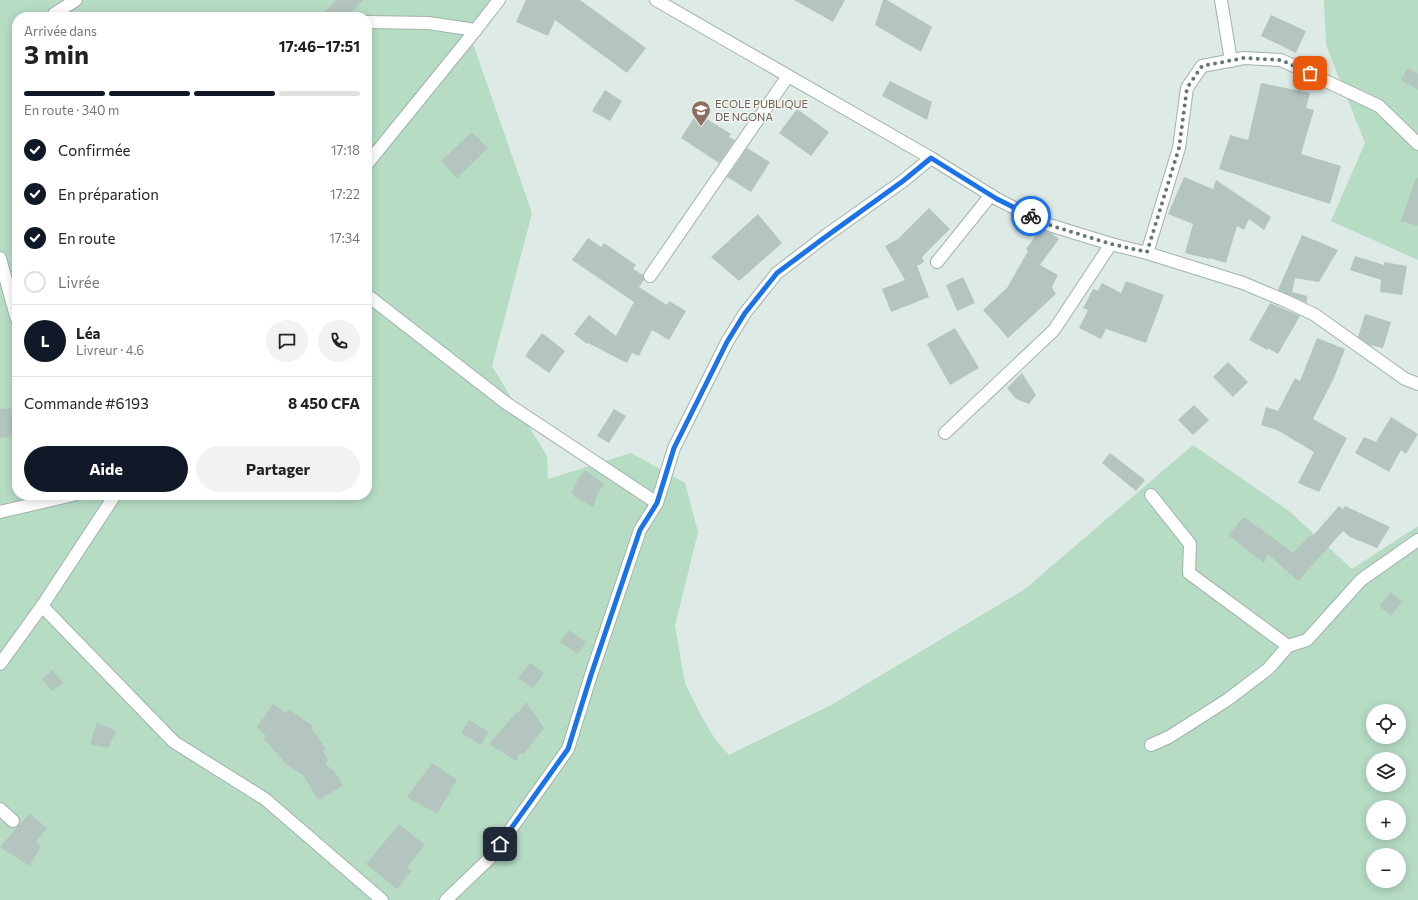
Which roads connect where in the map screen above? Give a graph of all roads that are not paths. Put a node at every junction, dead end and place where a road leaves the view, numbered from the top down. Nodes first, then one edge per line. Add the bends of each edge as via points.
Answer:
1 (76, 0) edge
2 (499, 0) edge
3 (656, 0) edge
4 (1220, 0) edge
5 (57, 12) edge
6 (372, 22) edge
7 (476, 30) junction
8 (1231, 61) junction
9 (788, 76) junction
10 (1418, 144) edge
11 (372, 150) edge
12 (931, 158) junction
13 (991, 195) junction
14 (1111, 244) junction
15 (1147, 252) junction
16 (0, 258) edge
17 (937, 262) dead end
18 (650, 276) dead end
19 (372, 299) edge
20 (12, 302) edge
21 (1418, 384) edge
22 (945, 433) dead end
23 (1151, 495) dead end
24 (46, 500) edge
25 (112, 500) edge
26 (657, 503) junction
27 (0, 512) edge
28 (1418, 540) edge
29 (42, 606) junction
30 (1288, 646) junction
31 (0, 664) edge
32 (1151, 745) dead end
33 (0, 809) edge
34 (13, 822) dead end
35 (382, 900) edge
36 (446, 900) edge

1 - 5 street
2 - 7 street
3 - 9 street
4 - 8 street
6 - 7 street via 428,23
7 - 11 street
8 - 10 street via 1244,58 1281,60 1297,67 1379,106
8 - 15 street via 1202,66 1187,88 1179,148
9 - 12 street
9 - 18 street
12 - 13 street
12 - 26 street via 777,273 745,313 727,342 674,448
13 - 14 street via 1043,223
13 - 17 street
14 - 15 street
14 - 22 street via 1054,330
15 - 21 street via 1243,283 1315,315 1405,378
16 - 20 street
19 - 26 street via 506,403
23 - 30 street via 1190,544 1189,573
24 - 27 street
25 - 29 street
26 - 36 street via 640,530 568,749 491,857
28 - 30 street via 1361,580 1307,640
29 - 31 street
29 - 35 street via 174,742 265,800
30 - 32 street via 1268,669 1227,700 1168,738
33 - 34 street

